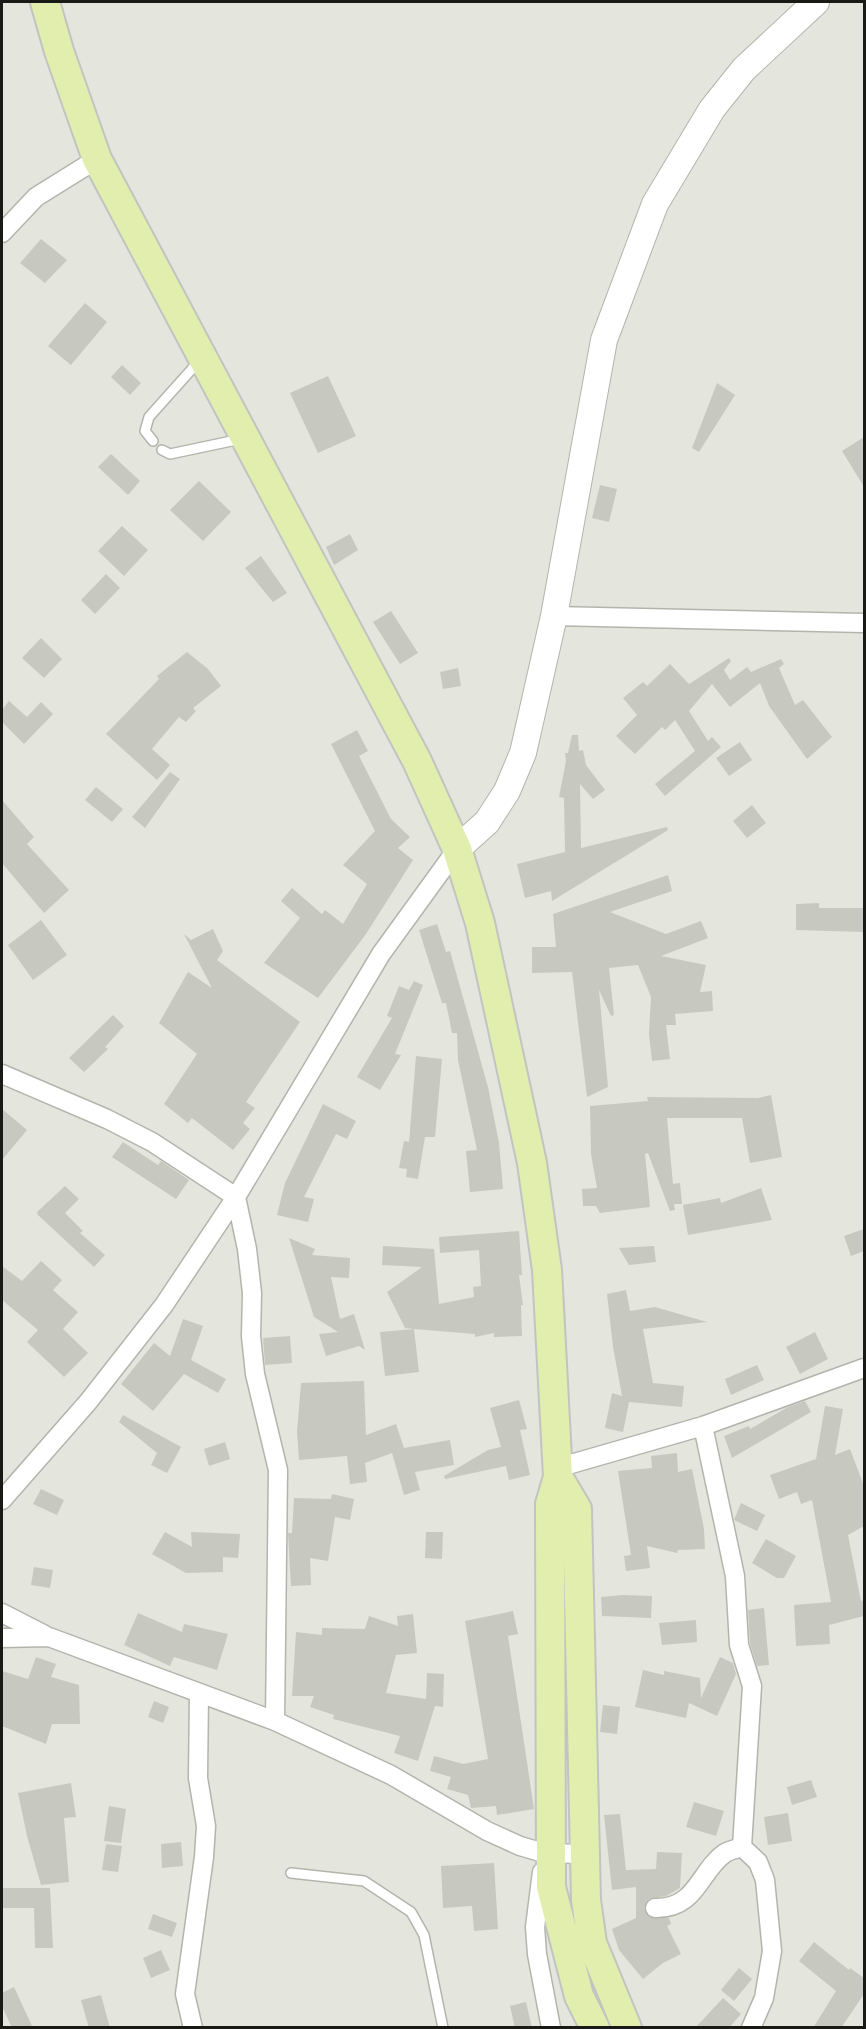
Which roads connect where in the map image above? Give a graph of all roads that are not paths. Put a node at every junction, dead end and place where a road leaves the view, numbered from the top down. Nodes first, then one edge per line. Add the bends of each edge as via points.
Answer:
1 (45, 2) edge
2 (816, 2) edge
3 (97, 159) junction
4 (2, 233) edge
5 (204, 356) junction
6 (247, 438) junction
7 (153, 441) dead end
8 (162, 450) dead end
9 (554, 616) junction
10 (864, 623) edge
11 (457, 849) junction
12 (2, 1074) edge
13 (236, 1197) junction
14 (864, 1368) edge
15 (703, 1426) junction
16 (558, 1473) junction
17 (2, 1500) edge
18 (2, 1613) edge
19 (49, 1637) junction
20 (2, 1638) edge
21 (199, 1693) junction
22 (275, 1721) junction
23 (742, 1847) junction
24 (547, 1853) junction
25 (583, 1854) junction
26 (291, 1873) dead end
27 (655, 1908) dead end
28 (193, 2028) edge
29 (443, 2028) edge
30 (550, 2028) edge
31 (594, 2028) edge
32 (627, 2028) edge
33 (751, 2028) edge

1 - 3 main road
2 - 9 street via 744,69 712,109 655,204 604,340
3 - 4 street via 36,197
3 - 5 main road
5 - 6 main road
5 - 7 lane via 149,417 145,431
6 - 8 lane via 170,454
6 - 11 main road via 417,761
9 - 10 street
9 - 11 street via 523,753 507,791 487,822
11 - 13 street via 381,954
11 - 16 main road via 480,922 532,1163 547,1270
12 - 13 street via 152,1142
13 - 17 street via 164,1305 88,1402
13 - 22 street via 249,1271 255,1374 278,1470
14 - 15 street
15 - 16 street
15 - 23 street via 735,1576 739,1645 752,1686
16 - 24 main road via 550,1504
16 - 25 main road via 577,1509
18 - 19 street
19 - 20 street
19 - 21 street
21 - 22 street
21 - 28 street via 198,1778 206,1826 186,1994
22 - 24 street via 391,1775 487,1831
23 - 27 street via 718,1859 704,1881 681,1901 669,1908
23 - 33 street via 758,1862 765,1880 772,1951 764,1998
24 - 25 street
24 - 30 street via 536,1936
24 - 31 main road via 566,1949 579,1996
25 - 32 main road via 592,1943
26 - 29 lane via 364,1881 411,1912 424,1935

